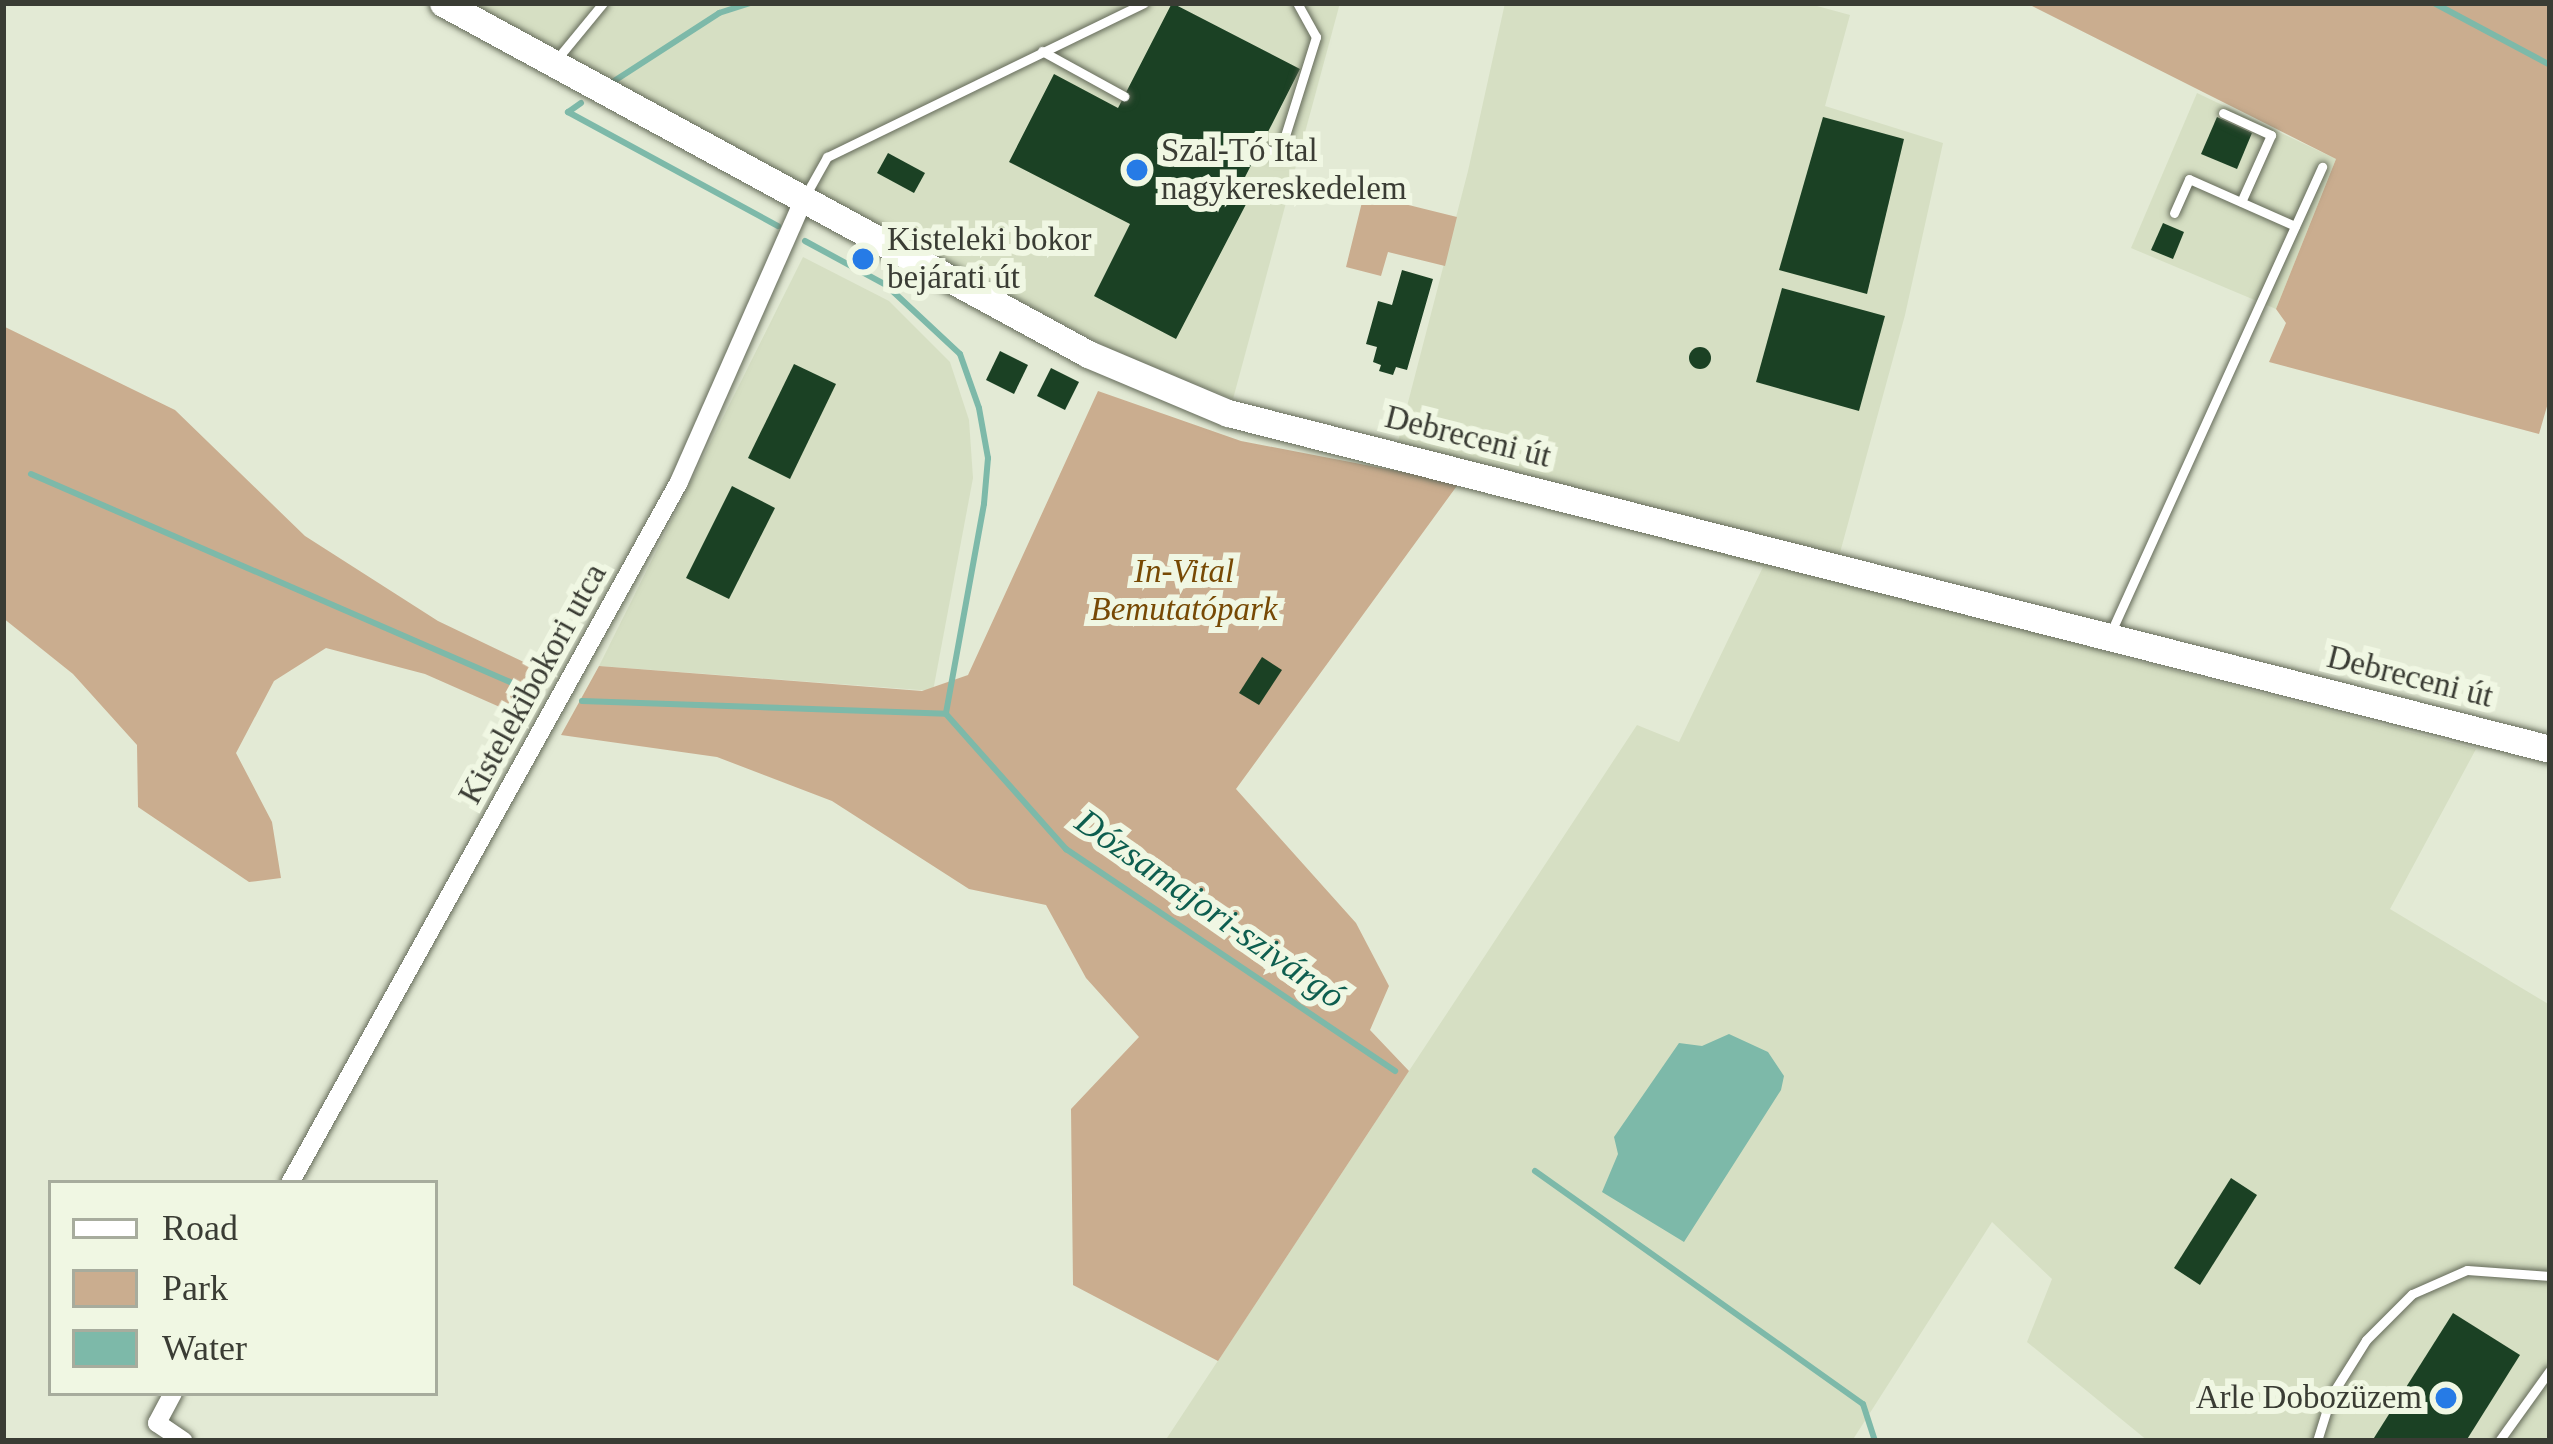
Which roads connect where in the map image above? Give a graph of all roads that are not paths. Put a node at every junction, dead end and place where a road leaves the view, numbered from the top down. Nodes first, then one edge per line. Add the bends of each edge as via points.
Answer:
1 (443, 3) edge
2 (603, 3) edge
3 (1144, 3) edge
4 (1297, 3) edge
5 (1042, 51) junction
6 (552, 66) junction
7 (1124, 96) dead end
8 (2223, 113) dead end
9 (1260, 147) dead end
10 (2322, 167) dead end
11 (802, 201) junction
12 (2241, 202) junction
13 (2174, 212) dead end
14 (2295, 226) junction
15 (2109, 637) junction
16 (2550, 749) edge
17 (292, 1180) edge
18 (2550, 1276) edge
19 (2550, 1370) edge
20 (171, 1396) edge
21 (184, 1441) edge
22 (2317, 1441) edge
23 (2500, 1441) edge

1 - 6 street, Debreceni út
2 - 6 lane
3 - 5 lane
4 - 9 lane via 1316,37 1279,155
5 - 7 lane
5 - 11 lane via 826,157
6 - 11 street, Debreceni út
8 - 12 lane via 2270,135
10 - 14 lane
11 - 15 street, Debreceni út via 1088,354 1228,413
11 - 17 street, Kistelekibokori utca via 679,482
12 - 13 lane via 2189,179
12 - 14 lane
14 - 15 lane
15 - 16 street, Debreceni út
18 - 22 lane via 2467,1270 2412,1294 2366,1340 2331,1396
19 - 23 lane
20 - 21 street via 157,1423

